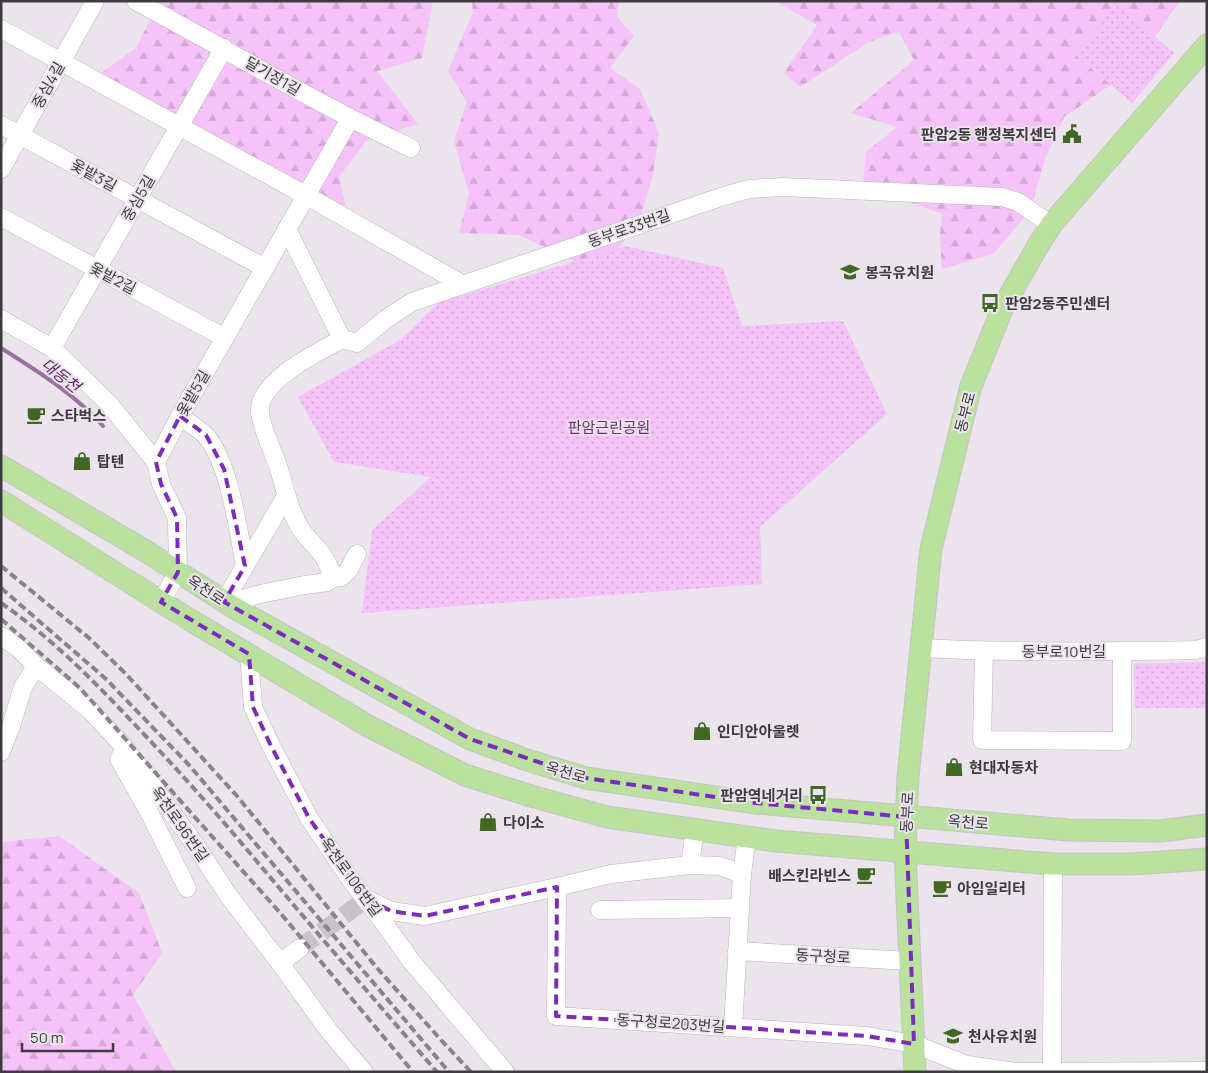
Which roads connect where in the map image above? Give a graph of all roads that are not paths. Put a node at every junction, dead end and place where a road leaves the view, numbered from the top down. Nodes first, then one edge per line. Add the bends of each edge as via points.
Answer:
1 (95, 1) edge
2 (136, 1) edge
3 (1, 29) edge
4 (1207, 44) edge
5 (224, 48) junction
6 (61, 62) junction
7 (350, 120) junction
8 (1, 125) edge
9 (179, 126) junction
10 (20, 135) junction
11 (411, 148) dead end
12 (1, 169) edge
13 (307, 196) junction
14 (138, 199) junction
15 (1, 217) edge
16 (1052, 225) junction
17 (287, 229) junction
18 (265, 268) junction
19 (97, 269) junction
20 (462, 284) junction
21 (1, 318) edge
22 (225, 338) junction
23 (342, 339) junction
24 (52, 348) junction
25 (180, 416) junction
26 (156, 462) junction
27 (1, 466) edge
28 (286, 496) junction
29 (1, 501) edge
30 (357, 554) dead end
31 (245, 566) junction
32 (178, 572) junction
33 (333, 578) junction
34 (161, 602) junction
35 (224, 602) junction
36 (1, 636) edge
37 (1207, 647) edge
38 (921, 648) junction
39 (984, 651) junction
40 (1122, 651) junction
41 (249, 654) junction
42 (36, 666) junction
43 (126, 750) junction
44 (1, 752) edge
45 (906, 817) junction
46 (1207, 825) edge
47 (695, 830) junction
48 (748, 837) junction
49 (905, 852) junction
50 (1207, 859) edge
51 (1053, 864) junction
52 (690, 865) junction
53 (742, 874) junction
54 (558, 887) junction
55 (187, 888) dead end
56 (362, 902) junction
57 (740, 908) junction
58 (600, 910) dead end
59 (300, 948) tunnel mouth
60 (738, 950) junction
61 (909, 961) junction
62 (280, 963) junction
63 (733, 1027) junction
64 (914, 1044) junction
65 (948, 1065) edge
66 (1052, 1071) edge
67 (1207, 1071) edge
68 (364, 1072) edge
69 (505, 1072) edge
70 (915, 1072) edge
71 (1017, 1072) edge

1 - 6 street, 중심4길
2 - 5 street, 달기장1길
3 - 6 street
4 - 16 main road, 동부로
5 - 7 street, 달기장1길
5 - 9 street, 중심5길
6 - 9 street
6 - 10 street, 중심4길
7 - 11 street, 달기장1길
7 - 13 street, 옻밭5길
8 - 10 street, 옻밭3길
9 - 13 street
9 - 14 street, 중심5길
10 - 12 street, 중심4길
10 - 14 street, 옻밭3길
13 - 17 street, 옻밭5길
13 - 20 street
14 - 18 street, 옻밭3길
14 - 19 street, 중심5길
15 - 19 street, 옻밭2길
16 - 20 street, 동부로33번길 via 1018,202 1002,197 783,187 749,189
16 - 38 main road, 동부로 via 1003,307 971,386 931,550
17 - 18 street, 옻밭5길
17 - 23 street
18 - 22 street, 옻밭5길
19 - 22 street, 옻밭2길
19 - 24 street, 중심5길
20 - 23 street, 동부로33번길 via 412,302 356,343
21 - 24 street
22 - 25 street, 옻밭5길
23 - 28 street via 291,369 271,386 262,400 260,410 264,429
24 - 26 street via 110,405
25 - 26 street, 옻밭5길
25 - 31 street via 206,436 224,469
26 - 32 street via 161,484 177,518
27 - 32 main road, 옥천로
28 - 31 street
28 - 33 street via 302,530 325,560
29 - 34 main road
30 - 33 street via 348,571
31 - 35 street
32 - 34 street
32 - 35 main road, 옥천로
33 - 35 street via 327,582
34 - 41 main road
35 - 45 main road, 옥천로 via 470,739 528,760 586,778 628,785 756,803
36 - 42 street, 옥천로96번길
37 - 40 street, 동부로10번길
38 - 39 street, 동부로10번길
38 - 45 main road, 동부로
39 - 40 street, 동부로10번길
39 - 40 street via 982,740 1122,741
41 - 47 main road via 370,727 465,775 607,817
41 - 56 street, 옥천로106번길 via 253,706 271,746 309,818
42 - 43 street, 옥천로96번길 via 91,711
42 - 44 street via 23,687
43 - 55 street via 119,759 122,767
43 - 62 street, 옥천로96번길
45 - 46 main road, 옥천로 via 1068,830 1161,831
45 - 49 main road, 동부로
47 - 48 main road
47 - 52 street
48 - 49 main road
48 - 53 street
49 - 51 main road
49 - 61 main road
50 - 51 main road via 1132,864
51 - 66 street
52 - 53 street via 720,866
52 - 54 street via 611,874
53 - 57 street
54 - 56 street via 425,916
54 - 63 street, 동구청로203번길 via 556,1016
56 - 69 street, 옥천로106번길
57 - 58 street
57 - 60 street
59 - 62 street
60 - 61 street, 동구청로
60 - 63 street
61 - 64 main road
62 - 68 street, 옥천로96번길 via 328,1031
63 - 64 street, 동구청로203번길 via 867,1036
64 - 65 street, 동구청로203번길
64 - 70 main road
65 - 71 street, 동구청로203번길
66 - 67 street, 동구청로203번길
66 - 71 street, 동구청로203번길

